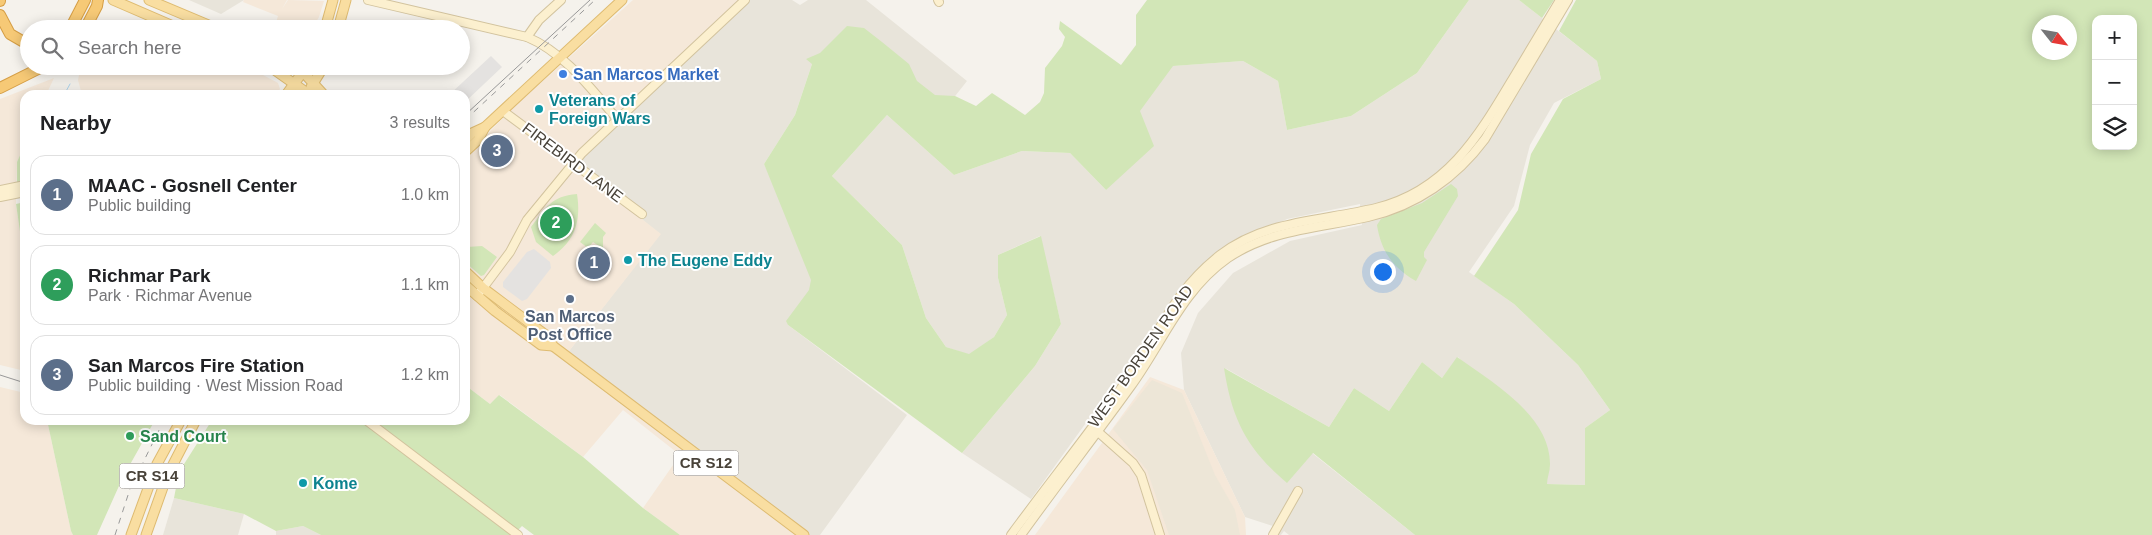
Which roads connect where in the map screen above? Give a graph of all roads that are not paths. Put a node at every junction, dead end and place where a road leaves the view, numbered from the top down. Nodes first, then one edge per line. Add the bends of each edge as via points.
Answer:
1 (85, 0) edge
2 (98, 0) edge
3 (113, 0) edge
4 (149, 0) edge
5 (334, 0) edge
6 (346, 0) edge
7 (368, 0) edge
8 (561, 0) edge
9 (622, 0) edge
10 (745, 0) edge
11 (1560, 0) edge
12 (1568, 0) edge
13 (0, 15) edge
14 (75, 20) edge
15 (89, 20) edge
16 (159, 20) edge
17 (197, 20) edge
18 (328, 20) edge
19 (340, 20) edge
20 (454, 20) edge
21 (470, 24) edge
22 (527, 37) junction
23 (20, 40) edge
24 (560, 56) junction
25 (26, 75) edge
26 (282, 75) edge
27 (301, 75) edge
28 (308, 75) edge
29 (318, 75) edge
30 (295, 84) junction
31 (313, 84) junction
32 (0, 88) edge
33 (290, 90) edge
34 (302, 90) edge
35 (309, 90) edge
36 (319, 90) edge
37 (503, 111) junction
38 (618, 120) junction
39 (485, 127) junction
40 (470, 135) edge
41 (470, 147) edge
42 (573, 163) junction
43 (20, 189) edge
44 (0, 190) edge
45 (20, 190) edge
46 (0, 196) edge
47 (642, 214) dead end
48 (470, 276) edge
49 (483, 288) junction
50 (470, 289) edge
51 (478, 296) junction
52 (553, 346) junction
53 (178, 425) edge
54 (193, 425) edge
55 (373, 425) edge
56 (1098, 431) junction
57 (1298, 492) dead end
58 (499, 521) junction
59 (131, 535) edge
60 (146, 535) edge
61 (508, 535) edge
62 (518, 535) edge
63 (804, 535) edge
64 (1010, 535) edge
65 (1021, 535) edge
66 (1160, 535) edge
67 (1272, 535) edge

1 - 14 highway
2 - 15 highway
3 - 16 main road
4 - 17 main road
5 - 18 main road
6 - 19 main road
7 - 20 main road
8 - 22 main road via 539,20
9 - 24 main road
10 - 38 main road
11 - 64 main road, WEST BORDEN ROAD via 1472,144 1432,182 1378,208 1276,227 1256,234 1221,254 1196,276 1173,304 1130,376
12 - 56 main road, WEST BORDEN ROAD via 1492,127 1460,168 1434,189 1392,210 1366,218 1284,232 1229,258 1201,281 1178,308 1142,370
13 - 23 highway via 10,34
21 - 22 main road
22 - 24 main road via 546,45
24 - 37 main road
24 - 38 main road
25 - 32 highway
26 - 30 main road
27 - 30 main road
28 - 31 main road
29 - 31 main road
30 - 33 main road
30 - 34 main road
31 - 35 main road
31 - 36 main road
37 - 39 main road
37 - 42 main road, FIREBIRD LANE
38 - 42 main road
39 - 40 main road
39 - 41 main road
42 - 47 main road, FIREBIRD LANE
42 - 49 main road via 527,220 510,252
43 - 44 main road
45 - 46 main road
48 - 49 main road, CR S12
49 - 51 main road
49 - 52 main road, CR S12 via 547,336
50 - 51 main road, CR S12
51 - 52 main road, CR S12 via 541,344
52 - 63 main road, CR S12
53 - 59 main road, CR S14 via 146,488
54 - 60 main road, CR S14 via 166,478
55 - 58 main road
56 - 65 main road, WEST BORDEN ROAD
56 - 66 main road via 1133,463 1141,475
57 - 67 main road
58 - 61 main road
58 - 62 main road

